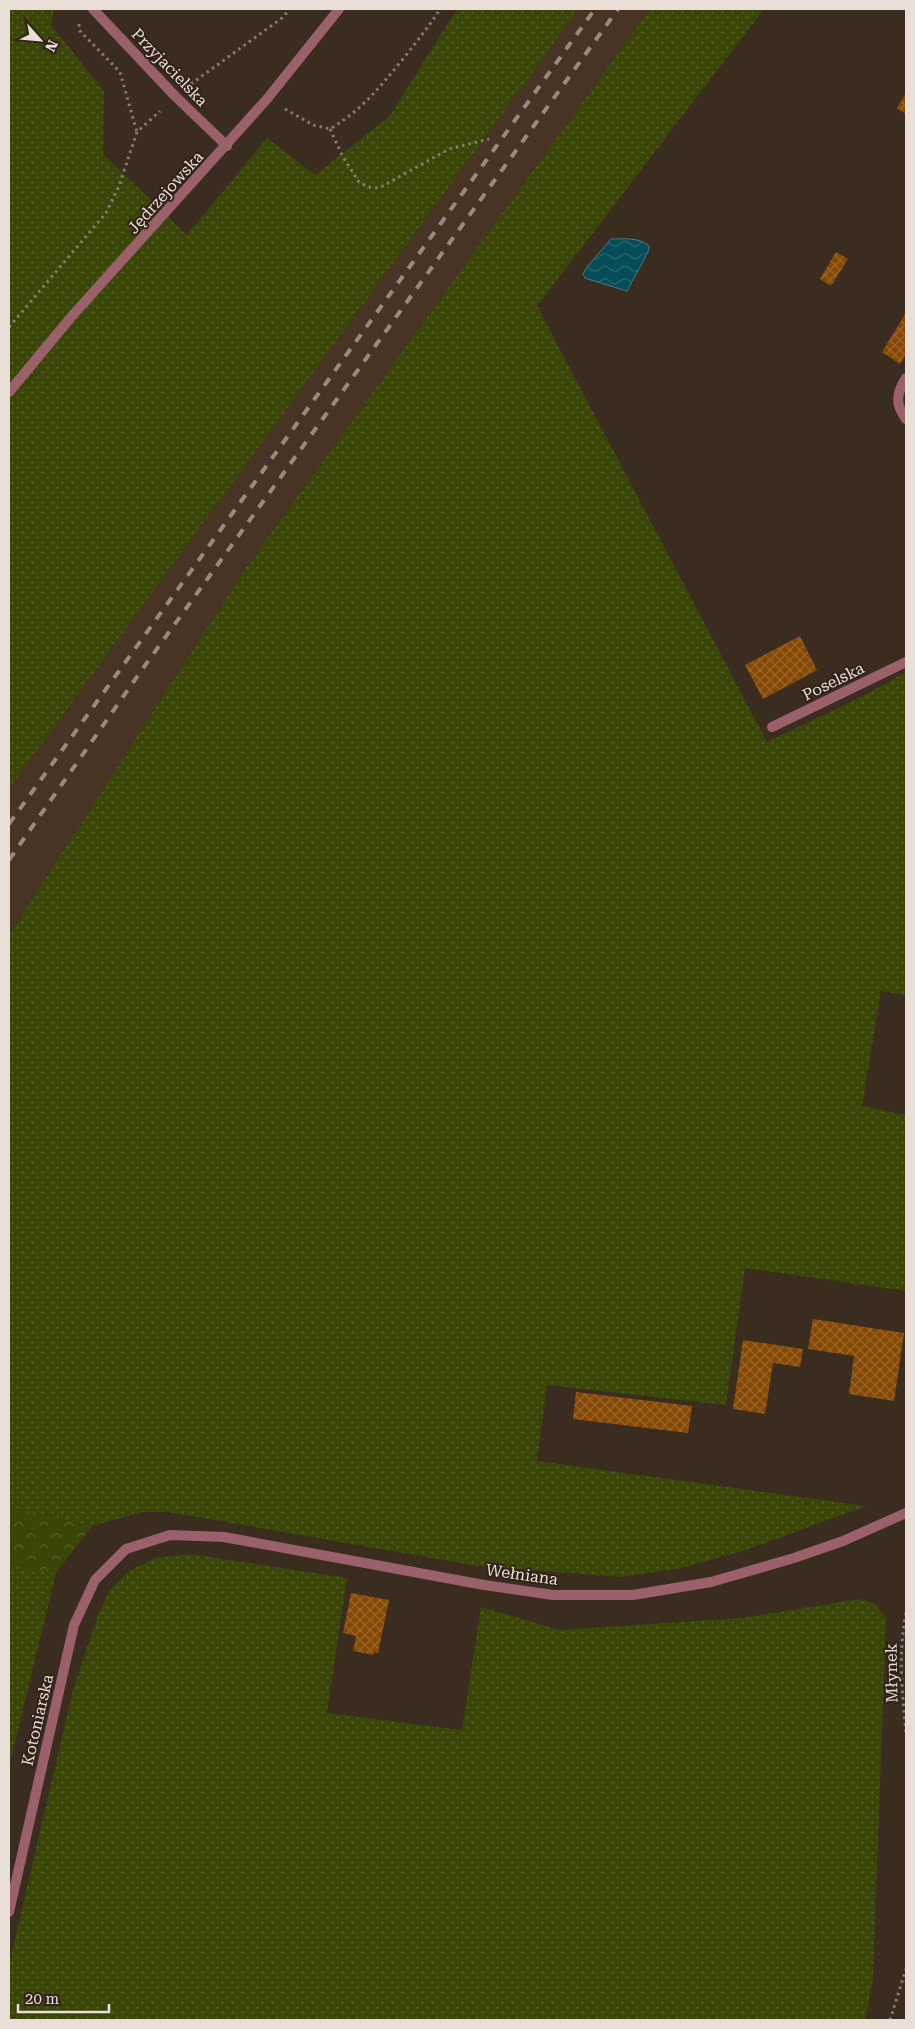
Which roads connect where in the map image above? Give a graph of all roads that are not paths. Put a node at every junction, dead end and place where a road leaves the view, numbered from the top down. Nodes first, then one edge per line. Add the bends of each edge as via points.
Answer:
1 (94, 9) edge
2 (339, 9) edge
3 (227, 146) junction
4 (906, 378) edge
5 (9, 392) edge
6 (906, 419) edge
7 (906, 662) edge
8 (772, 727) dead end
9 (906, 1513) edge
10 (126, 1548) joint
11 (9, 1912) edge

1 - 3 street, Przyjacielska
2 - 3 street, Jędrzejowska
3 - 5 street, Jędrzejowska via 72,316
4 - 6 street via 899,391 899,409
7 - 8 street, Poselska
9 - 10 street, Wełniana via 843,1541 775,1563 711,1582 633,1595 553,1595 224,1537 170,1535
10 - 11 street, Kotoniarska via 95,1580 74,1625

